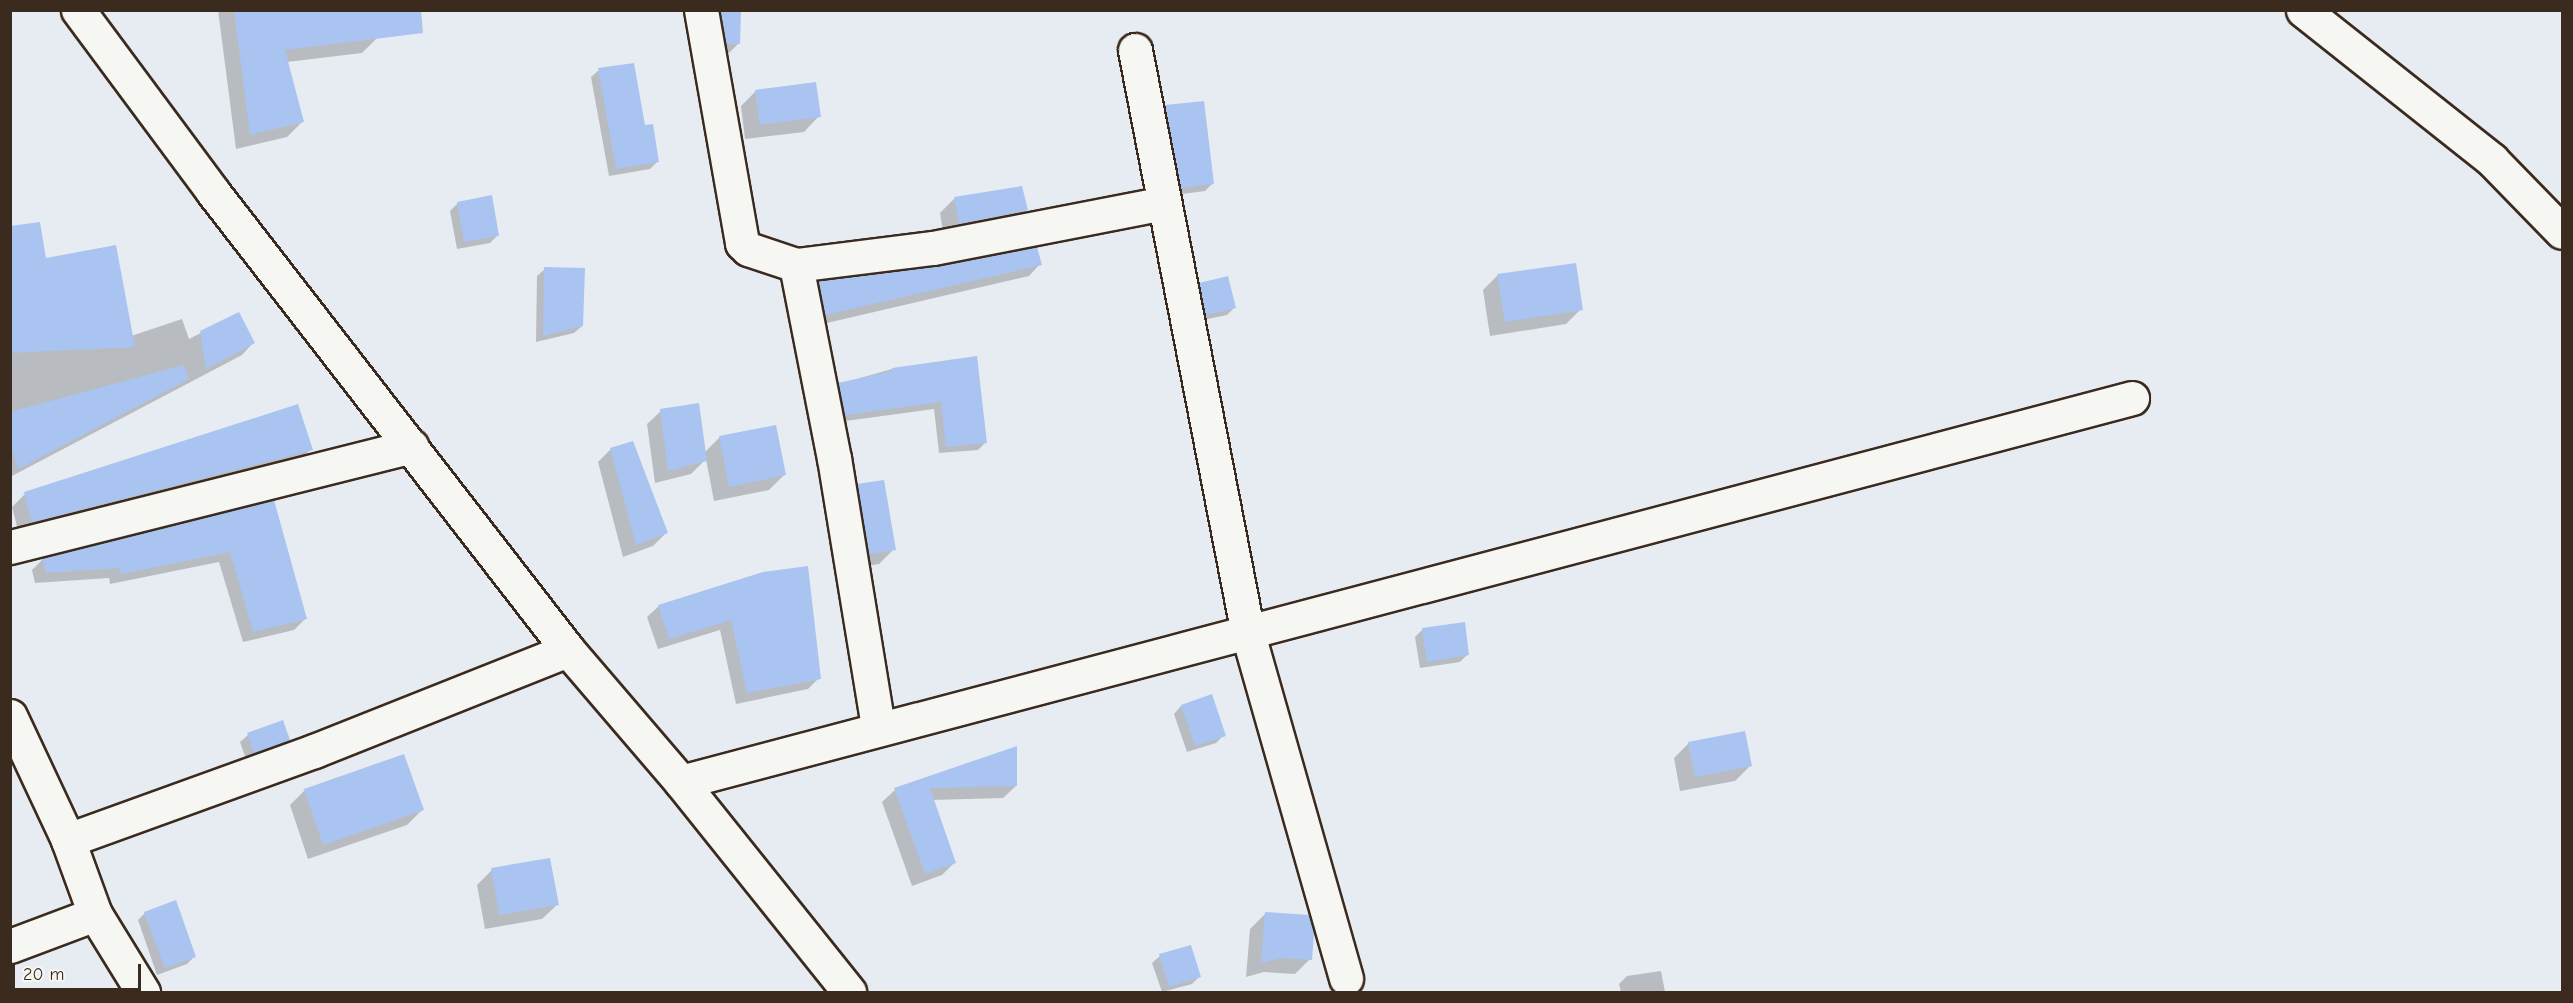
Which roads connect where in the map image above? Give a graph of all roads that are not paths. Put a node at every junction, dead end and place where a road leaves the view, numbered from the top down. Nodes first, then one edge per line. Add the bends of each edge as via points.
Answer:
1 (78, 10) edge
2 (701, 10) edge
3 (2303, 10) edge
4 (1135, 50) dead end
5 (1164, 203) junction
6 (2562, 232) edge
7 (796, 265) junction
8 (2132, 398) dead end
9 (412, 446) junction
10 (10, 547) edge
11 (1248, 634) junction
12 (568, 650) junction
13 (10, 716) edge
14 (878, 727) junction
15 (681, 782) junction
16 (68, 840) junction
17 (95, 914) junction
18 (10, 946) edge
19 (1346, 978) dead end
20 (143, 993) edge
21 (849, 993) edge

1 - 9 street via 213,192
2 - 7 street via 742,243 748,249
3 - 6 street via 2492,160
4 - 5 street
5 - 7 street via 933,248
5 - 11 street
7 - 14 street via 834,458
8 - 11 street
9 - 10 street
9 - 12 street
11 - 14 street
11 - 19 street
12 - 15 street
12 - 16 street via 314,751
13 - 16 street
14 - 15 street
15 - 21 street
16 - 17 street
17 - 18 street
17 - 20 street

